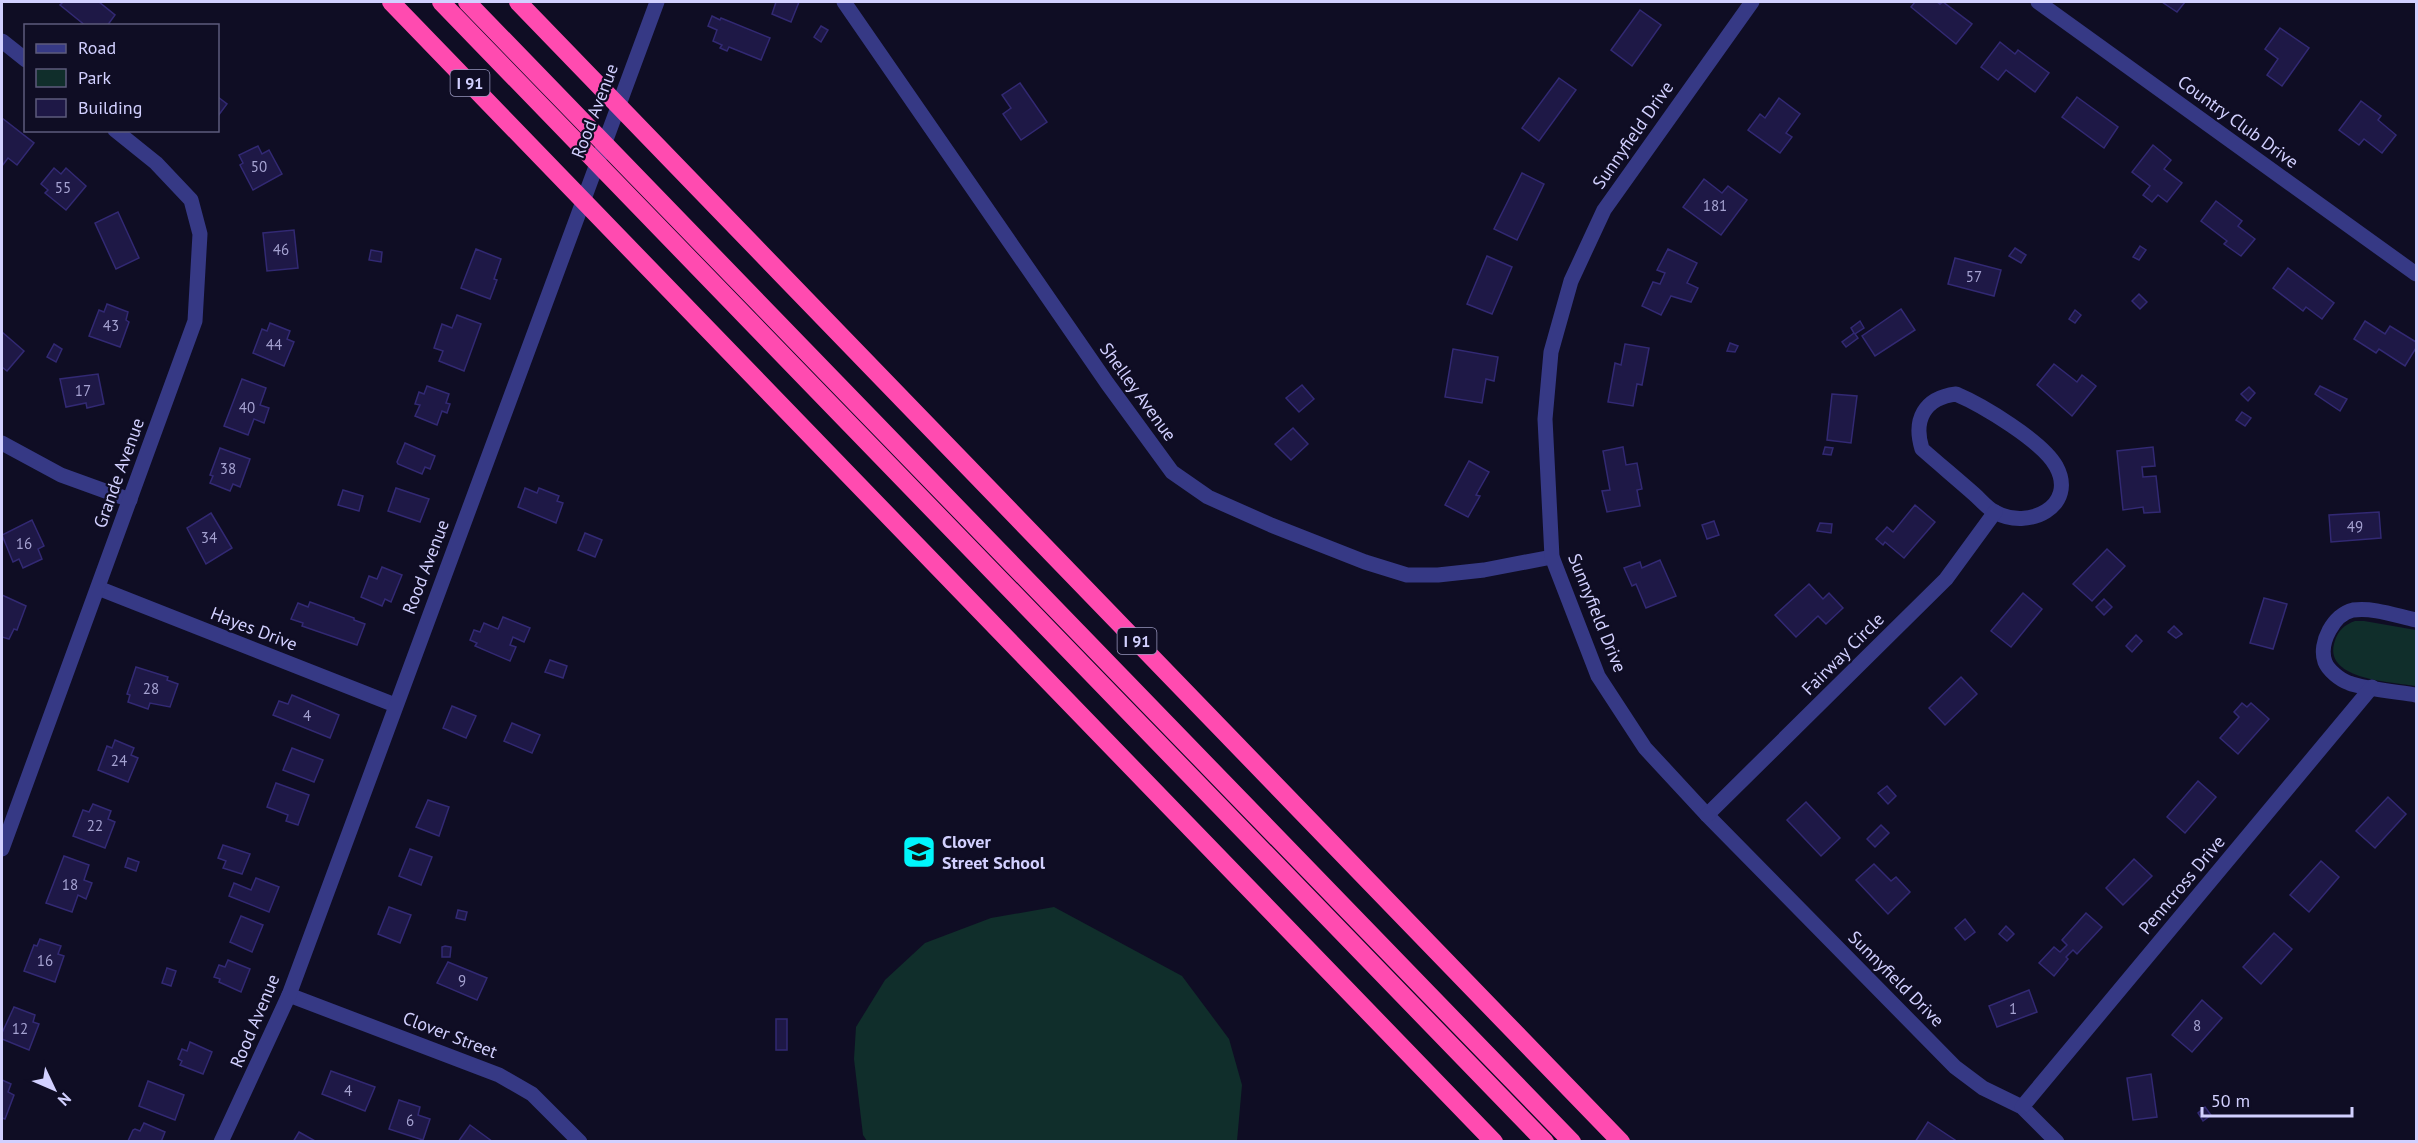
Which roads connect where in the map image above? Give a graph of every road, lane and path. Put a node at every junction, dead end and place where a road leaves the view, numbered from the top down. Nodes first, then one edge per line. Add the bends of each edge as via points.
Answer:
1 (377, 2) edge
2 (391, 2) edge
3 (441, 2) edge
4 (467, 2) edge
5 (518, 2) edge
6 (657, 2) edge
7 (844, 2) edge
8 (1752, 2) edge
9 (2038, 2) edge
10 (407, 18) junction
11 (2, 41) edge
12 (24, 58) edge
13 (117, 132) edge
14 (2416, 274) edge
15 (2, 443) edge
16 (130, 500) junction
17 (1995, 512) junction
18 (1552, 557) junction
19 (98, 588) junction
20 (2416, 620) edge
21 (2372, 687) junction
22 (2416, 695) edge
23 (395, 705) junction
24 (1707, 814) junction
25 (2, 849) edge
26 (289, 995) junction
27 (2022, 1107) junction
28 (221, 1142) edge
29 (580, 1142) edge
30 (1494, 1142) edge
31 (1545, 1142) edge
32 (1572, 1142) edge
33 (1621, 1142) edge
34 (2057, 1142) edge

1 - 10 highway
2 - 10 highway, I 91
3 - 31 highway
4 - 32 highway
5 - 33 highway, I 91
6 - 23 street, Rood Avenue
7 - 18 street, Shelley Avenue via 1172,472 1208,497 1271,525 1407,575 1484,570
8 - 18 street, Sunnyfield Drive via 1604,210 1571,281 1551,352 1545,418
9 - 14 street, Country Club Drive
10 - 30 highway, I 91
11 - 12 street
13 - 16 street, Grande Avenue via 156,163 191,200 200,234 195,321
15 - 16 street via 61,475
16 - 19 street, Grande Avenue
17 - 17 street via 2016,519 2043,515 2053,507 2059,494 2061,481 2056,465 2034,442 1971,400 1956,394 1942,396 1931,403 1918,424 1922,449
17 - 24 street, Fairway Circle via 1946,579
18 - 24 street, Sunnyfield Drive via 1598,676 1645,748
19 - 23 street, Hayes Drive
19 - 25 street, Grande Avenue
20 - 21 street via 2366,610 2351,611 2339,617 2328,632 2325,662 2333,673 2348,683
21 - 22 street
21 - 27 street, Penncross Drive
23 - 26 street, Rood Avenue
24 - 27 street, Sunnyfield Drive via 1955,1067 1983,1088
26 - 28 street, Rood Avenue
26 - 29 street, Clover Street via 499,1075 532,1094
27 - 34 street, Sunnyfield Drive

